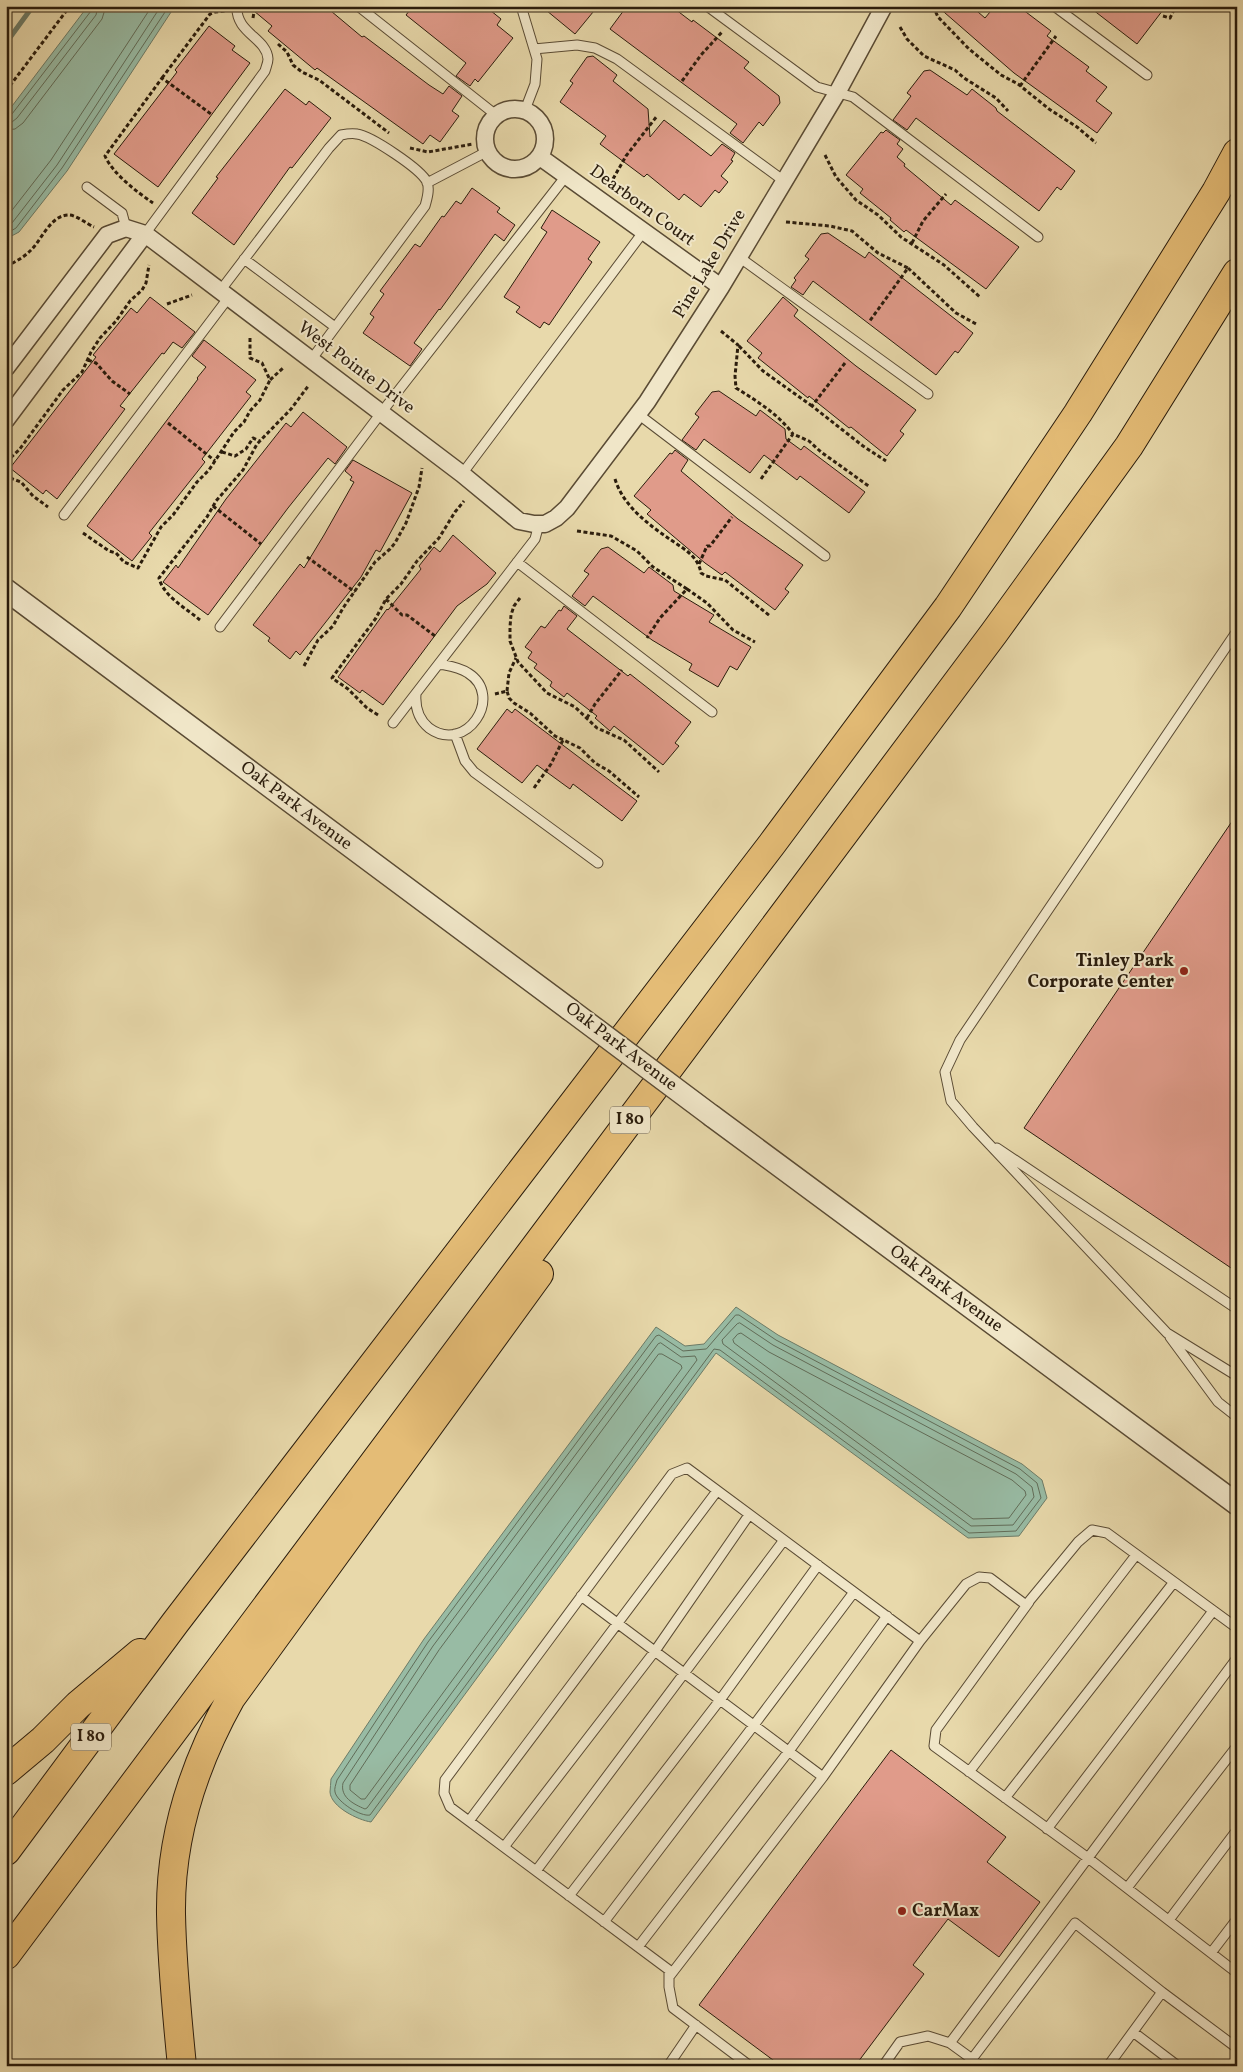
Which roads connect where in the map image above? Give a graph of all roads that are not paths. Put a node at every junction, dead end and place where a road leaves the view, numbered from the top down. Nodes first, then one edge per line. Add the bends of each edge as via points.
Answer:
1 (358, 6) edge
2 (521, 6) edge
3 (707, 6) edge
4 (884, 6) edge
5 (1054, 6) edge
6 (237, 8) edge
7 (534, 49) junction
8 (1147, 76) dead end
9 (837, 93) junction
10 (525, 110) junction
11 (496, 116) junction
12 (480, 148) junction
13 (1237, 152) edge
14 (540, 157) junction
15 (566, 176) junction
16 (784, 181) junction
17 (428, 183) junction
18 (87, 187) dead end
19 (126, 228) junction
20 (644, 232) junction
21 (145, 234) junction
22 (1038, 237) dead end
23 (739, 257) junction
24 (244, 259) junction
25 (1237, 273) edge
26 (721, 287) junction
27 (225, 294) junction
28 (335, 327) junction
29 (311, 360) junction
30 (6, 368) edge
31 (928, 394) dead end
32 (381, 413) junction
33 (638, 414) junction
34 (6, 420) edge
35 (462, 474) junction
36 (64, 515) dead end
37 (542, 524) junction
38 (825, 556) dead end
39 (517, 562) junction
40 (6, 590) edge
41 (220, 627) dead end
42 (1237, 631) edge
43 (439, 664) junction
44 (416, 693) junction
45 (712, 712) dead end
46 (393, 723) dead end
47 (455, 734) junction
48 (598, 863) dead end
49 (640, 1108) junction
50 (985, 1140) junction
51 (1237, 1309) edge
52 (1167, 1333) junction
53 (1237, 1376) edge
54 (1237, 1417) edge
55 (717, 1491) junction
56 (1237, 1504) edge
57 (749, 1515) junction
58 (784, 1540) junction
59 (1136, 1555) junction
60 (818, 1565) junction
61 (1174, 1582) junction
62 (854, 1592) junction
63 (581, 1596) junction
64 (1030, 1601) junction
65 (1213, 1611) junction
66 (887, 1616) junction
67 (616, 1623) junction
68 (175, 1624) junction
69 (1237, 1628) edge
70 (920, 1640) junction
71 (655, 1651) junction
72 (1237, 1658) edge
73 (683, 1673) junction
74 (720, 1700) junction
75 (754, 1725) junction
76 (1237, 1746) edge
77 (788, 1751) junction
78 (6, 1771) edge
79 (969, 1772) junction
80 (823, 1777) junction
81 (1006, 1798) junction
82 (469, 1821) junction
83 (1047, 1829) junction
84 (1237, 1830) edge
85 (504, 1848) junction
86 (6, 1851) edge
87 (1088, 1858) junction
88 (536, 1871) junction
89 (1127, 1888) junction
90 (569, 1896) junction
91 (1237, 1919) edge
92 (1169, 1920) junction
93 (604, 1922) junction
94 (638, 1947) junction
95 (1211, 1953) junction
96 (6, 1955) edge
97 (1237, 1973) edge
98 (669, 1976) junction
99 (1162, 1992) junction
100 (696, 2025) junction
101 (1133, 2032) junction
102 (950, 2043) junction
103 (1237, 2048) edge
104 (972, 2059) junction
105 (182, 2066) edge
106 (668, 2066) edge
107 (750, 2066) edge
108 (882, 2066) edge
109 (981, 2066) edge
110 (1108, 2066) edge
111 (1178, 2066) edge

1 - 11 lane
2 - 7 lane
3 - 9 lane via 817,87
4 - 9 street, Pine Lake Drive
5 - 8 lane
6 - 21 lane via 236,15 244,29 264,48 268,59 265,71
7 - 10 lane via 537,59 535,84
7 - 16 lane via 577,45 595,48 617,59
9 - 16 street, Pine Lake Drive
9 - 22 lane via 853,97
10 - 11 street via 507,109
10 - 14 street via 540,121 544,129 546,139
11 - 12 street via 488,126
12 - 14 street via 508,168 525,167
12 - 17 lane
13 - 68 highway, I 80 via 1216,192 1078,413 948,607 772,844
14 - 15 street, Dearborn Court
15 - 20 street, Dearborn Court
15 - 32 lane
16 - 23 street, Pine Lake Drive
17 - 24 lane via 416,170 367,137 356,133 341,135
17 - 28 lane via 425,206
18 - 19 lane via 122,213
19 - 21 street, West Pointe Drive
19 - 30 street via 107,235
20 - 26 street, Dearborn Court
20 - 35 lane
21 - 27 street, West Pointe Drive
21 - 34 street
23 - 26 street, Pine Lake Drive
23 - 31 lane
24 - 27 lane
24 - 28 lane
25 - 49 highway, I 80 via 1124,453
26 - 33 street, Pine Lake Drive
27 - 29 street, West Pointe Drive
27 - 36 lane
28 - 29 lane
29 - 32 street, West Pointe Drive
32 - 35 street, West Pointe Drive
32 - 41 lane
33 - 37 street, Pine Lake Drive via 567,508
33 - 38 lane
35 - 37 street, West Pointe Drive via 519,521
37 - 39 lane
39 - 43 lane
39 - 45 lane
40 - 56 street, Oak Park Avenue, bridge
42 - 50 lane via 960,1040 945,1072 951,1101
43 - 44 lane
43 - 47 lane via 460,668 470,674 482,692 480,714 470,727
44 - 46 lane
44 - 47 lane via 418,715 425,724 434,731
47 - 48 lane via 465,761 474,772
49 - 96 highway, I 80
49 - 105 highway via 542,1270 237,1690 215,1727 195,1776 174,1863 171,1913
50 - 51 lane
50 - 52 lane
52 - 53 lane
52 - 54 lane via 1218,1402
55 - 57 lane
55 - 63 lane via 687,1468 672,1474
55 - 67 lane
57 - 58 lane
57 - 71 lane
58 - 60 lane
58 - 73 lane
59 - 61 lane
59 - 64 lane via 1107,1533 1092,1530 1078,1542
59 - 79 lane
60 - 62 lane
60 - 74 lane
61 - 65 lane
61 - 81 lane
62 - 66 lane
62 - 75 lane
63 - 67 lane
63 - 82 lane via 444,1780 444,1793 450,1807
64 - 70 lane via 1026,1605 990,1578 979,1577 966,1584
64 - 79 lane via 936,1730 934,1746
65 - 69 lane
65 - 83 lane
66 - 70 lane
66 - 77 lane
67 - 71 lane
67 - 82 lane
68 - 78 highway via 78,1705
68 - 86 highway, I 80
70 - 80 lane
71 - 73 lane
71 - 85 lane
72 - 87 lane
73 - 74 lane
73 - 88 lane
74 - 75 lane
74 - 90 lane
75 - 77 lane
75 - 93 lane
76 - 89 lane
77 - 80 lane
77 - 94 lane
79 - 81 lane
80 - 98 lane
81 - 83 lane
82 - 85 lane
83 - 87 lane
84 - 92 lane
85 - 88 lane
87 - 89 lane
87 - 102 lane
88 - 90 lane
89 - 92 lane
90 - 93 lane
91 - 95 lane
92 - 95 lane
93 - 94 lane
94 - 98 lane via 669,1970
95 - 97 lane
98 - 100 lane via 673,2008
99 - 101 lane
99 - 103 lane
99 - 104 lane via 1075,1923
100 - 106 lane
100 - 107 lane
101 - 110 lane
101 - 111 lane
102 - 104 lane
102 - 108 lane via 928,2036 900,2042
104 - 109 lane

